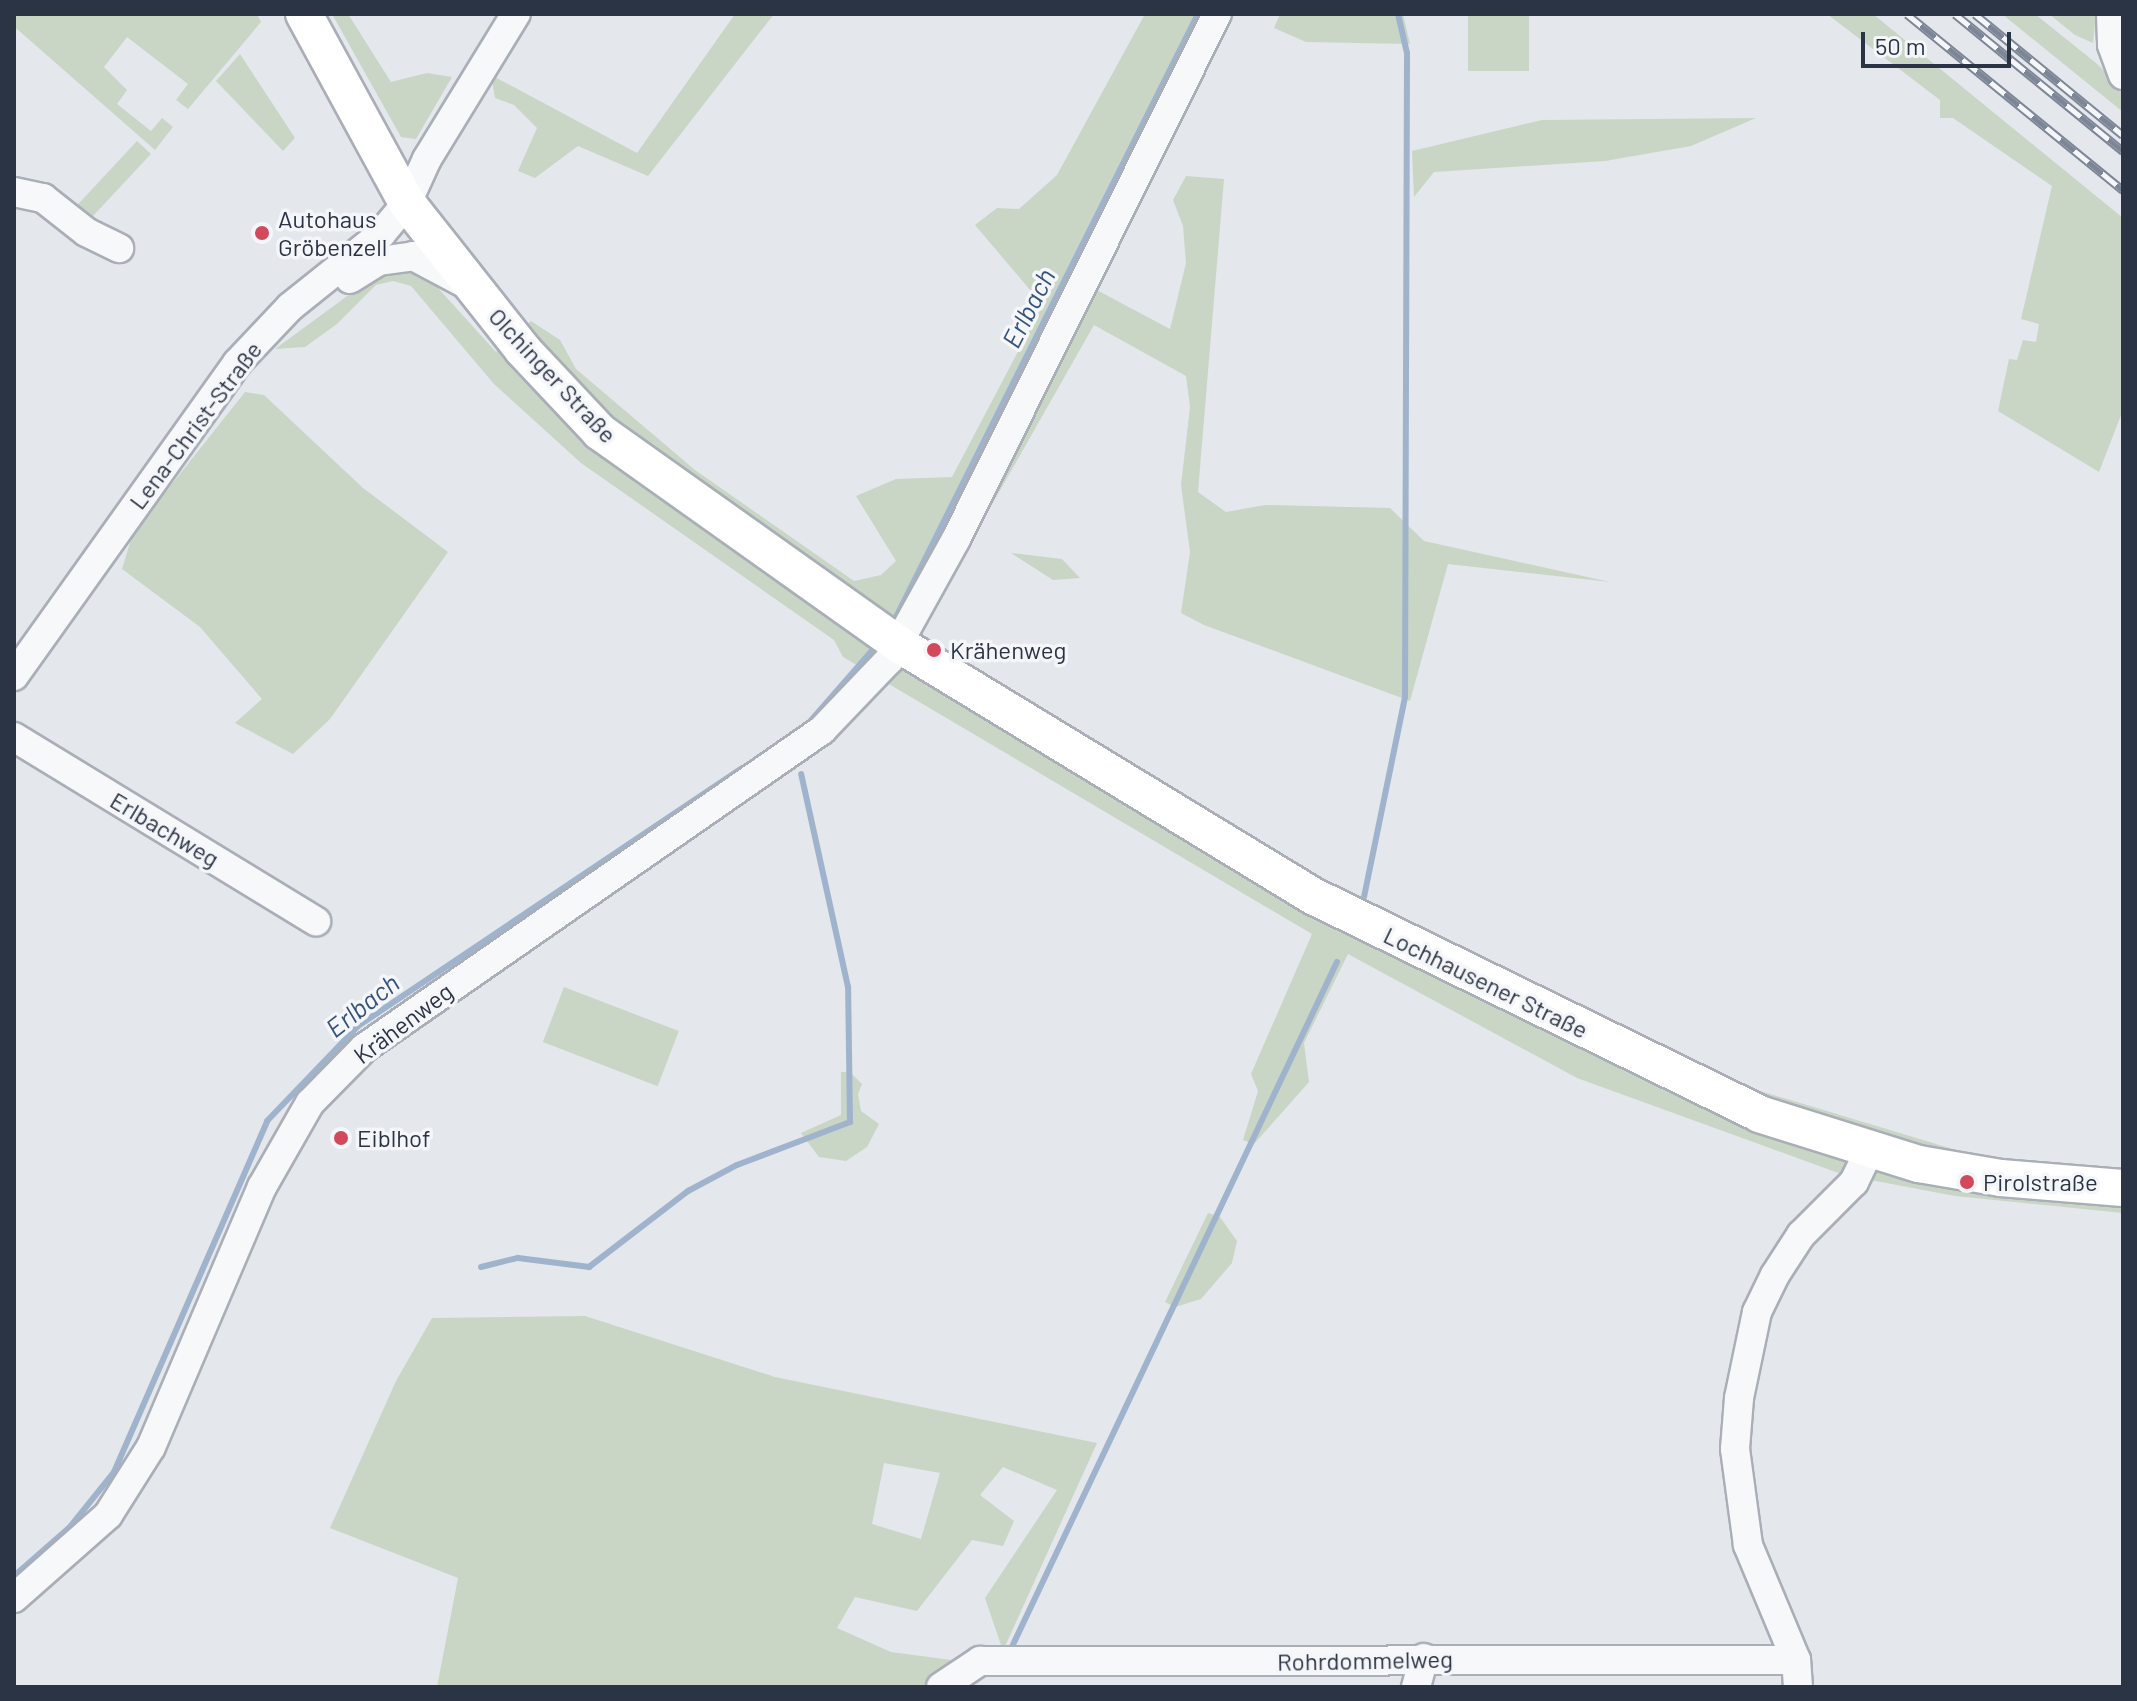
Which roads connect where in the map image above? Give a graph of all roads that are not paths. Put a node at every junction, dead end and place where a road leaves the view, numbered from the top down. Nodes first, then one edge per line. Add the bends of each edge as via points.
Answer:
1 (304, 14) edge
2 (516, 14) edge
3 (1217, 14) edge
4 (2111, 14) edge
5 (2123, 75) edge
6 (14, 192) edge
7 (407, 203) junction
8 (119, 248) dead end
9 (475, 289) junction
10 (265, 333) junction
11 (900, 645) junction
12 (14, 676) edge
13 (14, 737) edge
14 (316, 921) dead end
15 (1869, 1151) junction
16 (2123, 1188) edge
17 (14, 1598) edge
18 (1424, 1658) junction
19 (1797, 1673) edge
20 (941, 1687) edge
21 (1416, 1687) edge

1 - 7 main road, Olchinger Straße
2 - 7 street, Lena-Christ-Straße via 427,159
3 - 11 street, Krähenweg
4 - 5 street via 2112,45
6 - 8 street via 43,198 86,232
7 - 9 main road, Olchinger Straße
7 - 10 street, Lena-Christ-Straße via 371,244
9 - 10 street via 413,256 379,261
9 - 11 main road, Olchinger Straße via 600,432
10 - 12 street, Lena-Christ-Straße via 230,373
11 - 15 main road, Lochhausener Straße via 1315,897 1759,1114
11 - 17 street, Krähenweg via 822,730 364,1048 310,1103 262,1187 151,1447 108,1515
13 - 14 street, Erlbachweg
15 - 16 main road, Lochhausener Straße via 2001,1178
15 - 19 street via 1854,1182 1801,1235 1775,1275 1757,1312 1739,1398 1735,1449 1748,1545
18 - 19 street, Rohrdommelweg
18 - 20 street, Rohrdommelweg via 980,1661
18 - 21 street

